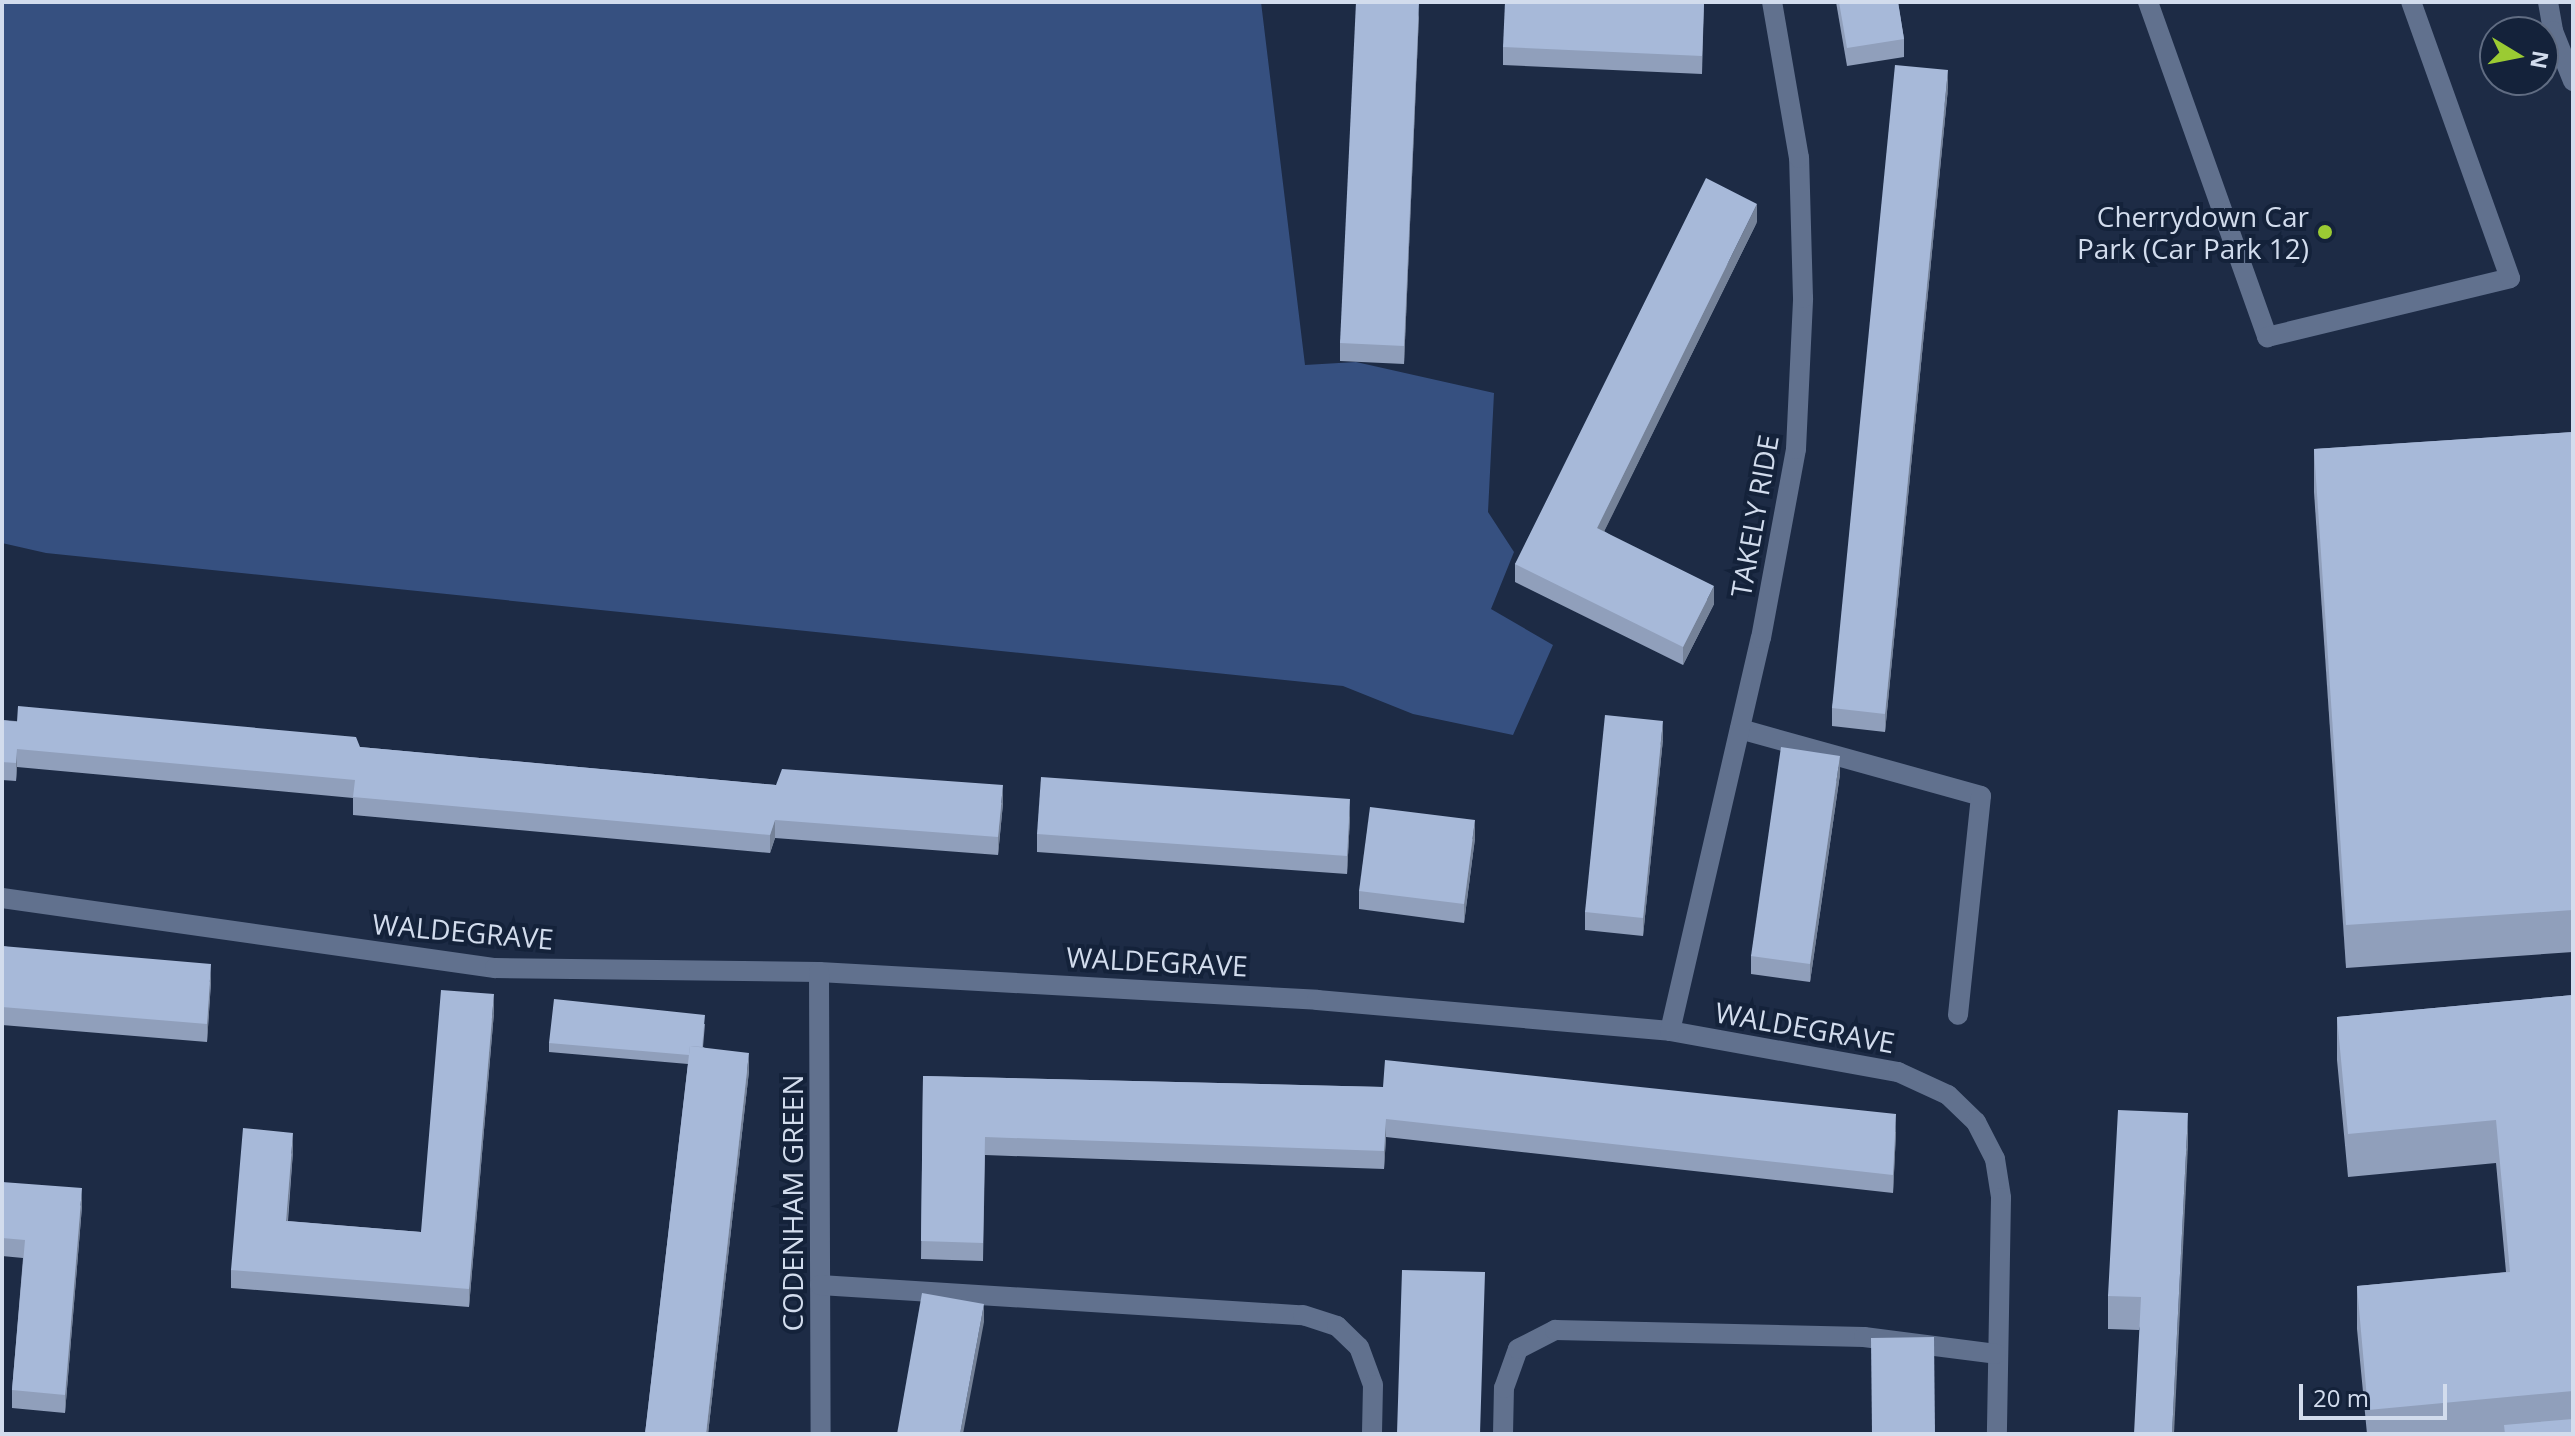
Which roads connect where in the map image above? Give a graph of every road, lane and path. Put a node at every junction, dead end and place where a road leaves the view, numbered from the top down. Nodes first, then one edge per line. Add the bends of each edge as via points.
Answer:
1 (1772, 2) edge
2 (2148, 2) edge
3 (2411, 2) edge
4 (2548, 2) edge
5 (2568, 64) edge
6 (2573, 81) edge
7 (1740, 729) junction
8 (2, 898) edge
9 (819, 972) junction
10 (1958, 1015) dead end
11 (1670, 1031) junction
12 (820, 1285) junction
13 (1996, 1354) junction
14 (821, 1434) edge
15 (1372, 1434) edge
16 (1503, 1434) edge
17 (1997, 1434) edge

1 - 7 street, TAKELY RIDE via 1799,158 1801,386 1793,463
2 - 3 street via 2267,337 2510,278
4 - 5 street
5 - 6 street
7 - 10 street via 1981,796
7 - 11 street, TAKELY RIDE
8 - 9 street, WALDEGRAVE via 495,968
9 - 11 street, WALDEGRAVE via 1191,990
9 - 12 street, CODENHAM GREEN
11 - 13 street, WALDEGRAVE via 1898,1072 1948,1095 1976,1122 1995,1159 2001,1198
12 - 14 street, CODENHAM GREEN
12 - 15 street via 1303,1315 1337,1326 1359,1347 1373,1385
13 - 16 street via 1864,1337 1555,1330 1518,1349 1504,1388
13 - 17 street, WALDEGRAVE

